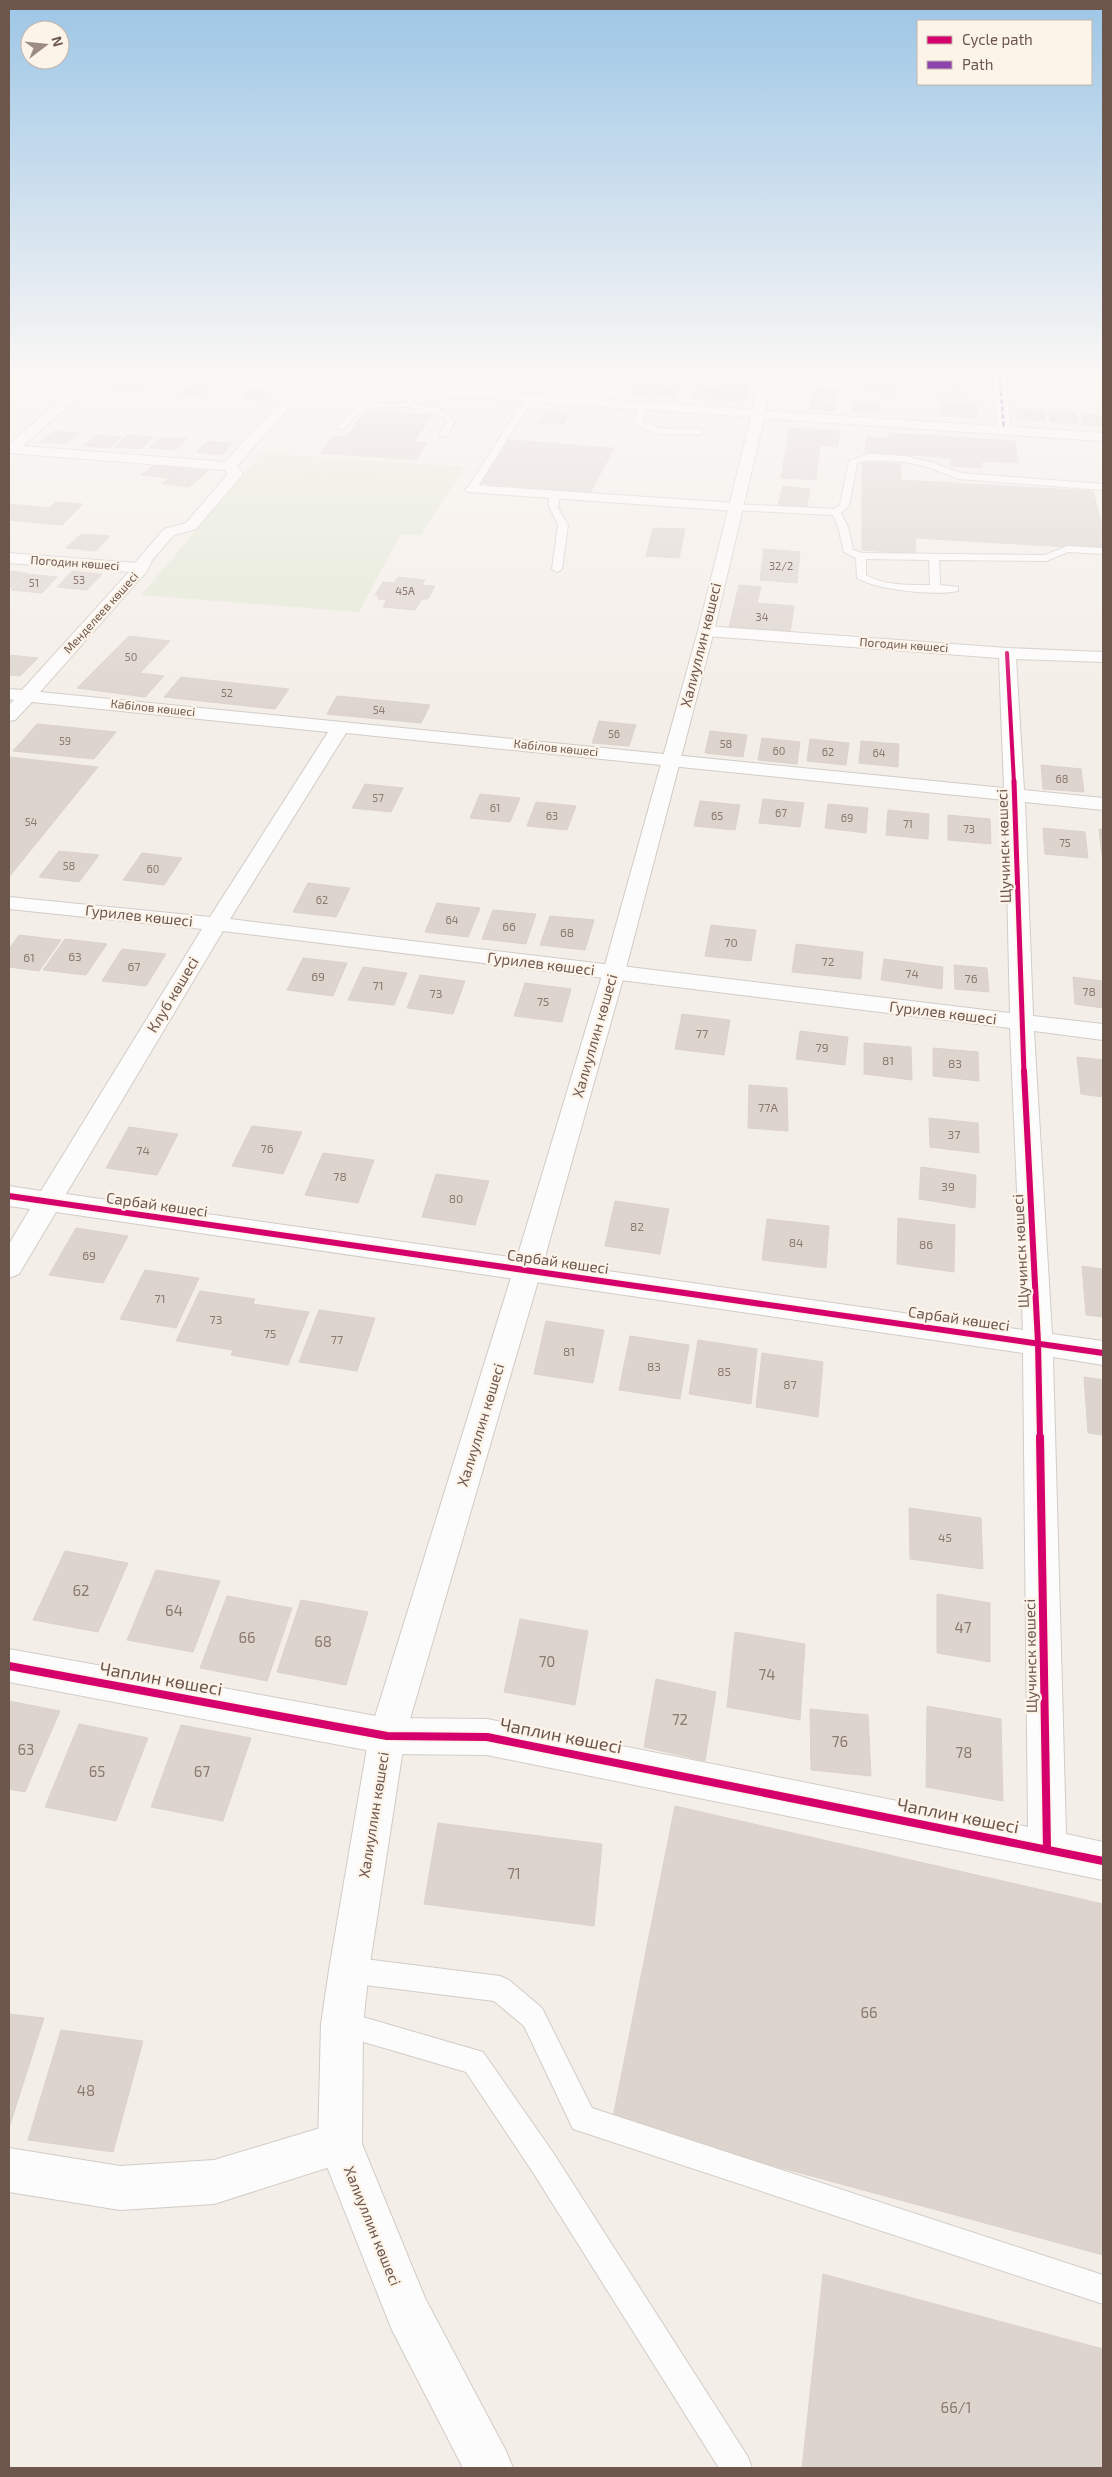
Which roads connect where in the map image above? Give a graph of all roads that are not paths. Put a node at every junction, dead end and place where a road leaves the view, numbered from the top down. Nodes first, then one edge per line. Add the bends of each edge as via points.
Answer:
1 (227, 485) edge
2 (475, 485) edge
3 (741, 485) edge
4 (848, 485) edge
5 (1071, 485) edge
6 (1103, 487) edge
7 (472, 489) joint
8 (555, 495) junction
9 (735, 507) junction
10 (836, 512) junction
11 (1103, 551) edge
12 (861, 556) junction
13 (934, 557) junction
14 (9, 558) edge
15 (141, 568) junction
16 (556, 569) dead end
17 (935, 587) junction
18 (954, 589) dead end
19 (706, 631) junction
20 (1007, 653) junction
21 (1103, 657) edge
22 (9, 694) edge
23 (28, 696) junction
24 (9, 716) edge
25 (341, 726) junction
26 (671, 760) junction
27 (1015, 795) junction
28 (1103, 804) edge
29 (9, 903) edge
30 (216, 924) junction
31 (614, 972) junction
32 (1022, 1022) junction
33 (1103, 1032) edge
34 (9, 1196) edge
35 (48, 1202) junction
36 (9, 1267) edge
37 (527, 1271) junction
38 (1038, 1343) junction
39 (1103, 1354) edge
40 (9, 1666) edge
41 (386, 1736) junction
42 (1047, 1849) junction
43 (1103, 1862) edge
44 (349, 1970) junction
45 (342, 2024) junction
46 (340, 2144) junction
47 (9, 2170) edge
48 (1103, 2290) edge
49 (489, 2468) edge
50 (737, 2468) edge

1 - 15 street, Менделеев көшесі via 190,526 169,532 145,558
2 - 7 lane
3 - 9 street, Халиуллин көшесі
4 - 10 lane via 844,506
5 - 6 lane
7 - 8 street
8 - 9 street
8 - 16 lane via 552,509 564,525
9 - 10 lane
9 - 19 street, Халиуллин көшесі
10 - 12 lane via 850,552
11 - 13 lane via 1067,549 1046,558
12 - 13 lane
12 - 17 lane via 861,576 866,580 881,585
13 - 17 lane
14 - 15 street, Погодин көшесі
15 - 23 street, Менделеев көшесі
17 - 18 lane
19 - 20 street, Погодин көшесі
19 - 26 street, Халиуллин көшесі
20 - 21 street, Погодин көшесі
20 - 27 street, Щучинск көшесі
22 - 23 street, Кабілов көшесі
23 - 24 street, Менделеев көшесі
23 - 25 street, Кабілов көшесі
25 - 26 street, Кабілов көшесі
25 - 30 street, Клуб көшесі
26 - 27 street, Кабілов көшесі
26 - 31 street, Халиуллин көшесі
27 - 28 street, Кабілов көшесі
27 - 32 street, Щучинск көшесі
29 - 30 street, Гурилев көшесі
30 - 31 street, Гурилев көшесі
30 - 35 street, Клуб көшесі
31 - 32 street, Гурилев көшесі
31 - 37 street, Халиуллин көшесі
32 - 33 street, Гурилев көшесі
32 - 38 street, Щучинск көшесі
34 - 35 street, Сарбай көшесі
35 - 36 street, Клуб көшесі
35 - 37 street, Сарбай көшесі
37 - 38 street, Сарбай көшесі
37 - 41 street, Халиуллин көшесі
38 - 39 street, Сарбай көшесі
38 - 42 street, Щучинск көшесі
40 - 41 street, Чаплин көшесі
41 - 42 street, Чаплин көшесі via 487,1737
41 - 44 street, Халиуллин көшесі
42 - 43 street, Чаплин көшесі
44 - 45 street, Халиуллин көшесі
44 - 48 lane via 500,1989 533,2016 583,2119
45 - 46 street, Халиуллин көшесі
45 - 50 lane via 474,2061 544,2164
46 - 47 street via 214,2182 120,2188
46 - 49 street, Халиуллин көшесі via 408,2314

